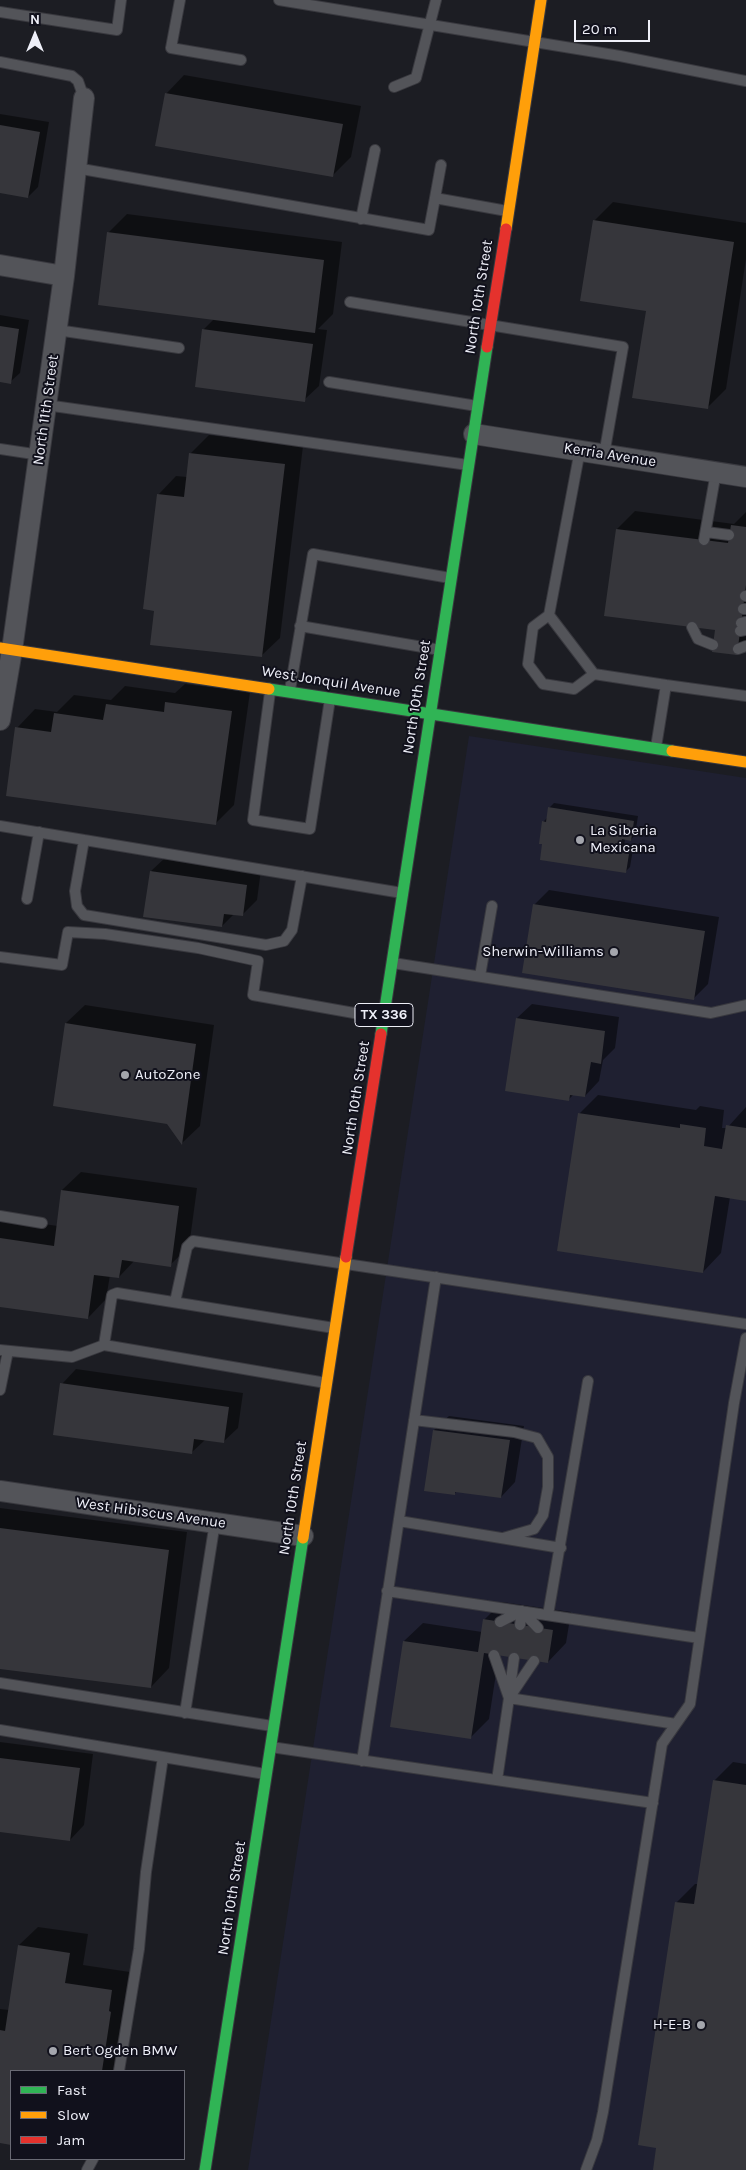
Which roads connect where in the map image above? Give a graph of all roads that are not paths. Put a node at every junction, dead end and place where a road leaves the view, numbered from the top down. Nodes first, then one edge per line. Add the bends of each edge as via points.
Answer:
1 (121, 0) edge
2 (180, 0) edge
3 (279, 0) edge
4 (436, 0) edge
5 (541, 0) edge
6 (0, 12) edge
7 (432, 25) junction
8 (534, 43) junction
9 (241, 60) dead end
10 (0, 62) edge
11 (746, 81) edge
12 (394, 87) dead end
13 (84, 98) joint
14 (375, 150) dead end
15 (441, 165) dead end
16 (76, 168) junction
17 (435, 198) junction
18 (508, 211) junction
19 (361, 219) junction
20 (0, 265) edge
21 (64, 276) junction
22 (350, 302) dead end
23 (490, 327) junction
24 (56, 330) junction
25 (179, 348) dead end
26 (329, 382) dead end
27 (46, 405) junction
28 (478, 406) junction
29 (474, 434) junction
30 (0, 449) edge
31 (580, 450) junction
32 (40, 455) junction
33 (604, 455) junction
34 (469, 465) junction
35 (716, 472) junction
36 (746, 477) edge
37 (729, 535) dead end
38 (451, 578) junction
39 (550, 615) junction
40 (300, 626) junction
41 (692, 627) dead end
42 (713, 645) dead end
43 (6, 649) edge
44 (440, 650) junction
45 (594, 674) junction
46 (666, 685) junction
47 (271, 688) junction
48 (289, 691) junction
49 (746, 696) edge
50 (330, 698) junction
51 (430, 713) junction
52 (0, 720) edge
53 (656, 748) junction
54 (746, 762) edge
55 (0, 826) edge
56 (39, 832) junction
57 (84, 840) junction
58 (302, 876) junction
59 (403, 893) junction
60 (27, 899) dead end
61 (492, 906) dead end
62 (0, 957) edge
63 (392, 963) junction
64 (480, 976) junction
65 (746, 1006) edge
66 (383, 1018) junction
67 (0, 1216) edge
68 (42, 1222) dead end
69 (345, 1264) junction
70 (436, 1277) junction
71 (175, 1302) junction
72 (746, 1324) edge
73 (335, 1328) junction
74 (746, 1338) edge
75 (104, 1344) junction
76 (4, 1351) edge
77 (588, 1380) dead end
78 (326, 1383) junction
79 (0, 1390) edge
80 (414, 1420) junction
81 (0, 1491) edge
82 (399, 1521) junction
83 (214, 1522) junction
84 (303, 1536) junction
85 (503, 1538) junction
86 (561, 1548) junction
87 (387, 1591) junction
88 (522, 1611) junction
89 (548, 1615) junction
90 (500, 1622) dead end
91 (520, 1625) dead end
92 (538, 1628) dead end
93 (699, 1638) junction
94 (494, 1655) dead end
95 (514, 1658) dead end
96 (534, 1661) dead end
97 (0, 1683) edge
98 (509, 1698) junction
99 (186, 1712) junction
100 (676, 1724) junction
101 (273, 1726) junction
102 (0, 1730) edge
103 (270, 1747) junction
104 (163, 1757) junction
105 (362, 1761) junction
106 (266, 1774) junction
107 (497, 1780) junction
108 (653, 1803) junction
109 (119, 2070) edge
110 (205, 2170) edge
111 (586, 2170) edge

1 - 6 lane via 117,30
2 - 9 lane via 171,48
3 - 7 lane
4 - 7 lane
5 - 8 main road, North 10th Street / TX 336
7 - 8 lane
7 - 12 lane via 416,78
8 - 11 lane
8 - 18 main road, North 10th Street / TX 336
10 - 13 lane via 72,76 78,81
13 - 16 street, North 11th Street
14 - 19 lane
15 - 17 lane
16 - 19 lane
16 - 21 street, North 11th Street
17 - 18 lane
17 - 19 lane via 429,230
18 - 23 main road, North 10th Street / TX 336
20 - 21 street
21 - 24 street, North 11th Street
22 - 23 lane
23 - 28 main road, North 10th Street / TX 336
23 - 33 lane via 623,347
24 - 25 lane
24 - 27 street, North 11th Street
26 - 28 lane
27 - 32 street, North 11th Street
27 - 34 lane
28 - 29 main road, North 10th Street / TX 336
29 - 31 street, Kerria Avenue
29 - 34 main road, North 10th Street / TX 336
30 - 32 lane
31 - 33 street, Kerria Avenue
31 - 39 lane
32 - 43 street, North 11th Street
33 - 35 street, Kerria Avenue
34 - 38 main road, North 10th Street / TX 336
35 - 36 street, Kerria Avenue
35 - 37 lane via 705,536
38 - 40 lane via 313,554
38 - 44 main road, North 10th Street / TX 336
39 - 45 lane
39 - 45 lane via 533,627 528,664 543,684 574,688
40 - 44 lane
40 - 48 lane
41 - 42 lane via 698,640
43 - 47 main road, West Jonquil Avenue
43 - 52 street, North 11th Street
44 - 51 main road, North 10th Street / TX 336
45 - 46 lane
46 - 49 lane
46 - 53 lane
47 - 48 main road, West Jonquil Avenue
47 - 50 lane via 253,820 310,828
48 - 50 main road, West Jonquil Avenue
50 - 51 main road, West Jonquil Avenue
51 - 53 main road, West Jonquil Avenue
51 - 59 main road, North 10th Street / TX 336
53 - 54 main road, West Jonquil Avenue
55 - 56 lane
56 - 57 lane
56 - 60 lane
57 - 58 lane
57 - 58 lane via 76,890 77,906 84,915 266,945 284,941 292,930
58 - 59 lane
59 - 63 main road, North 10th Street / TX 336
61 - 64 lane
62 - 66 lane via 62,965 68,932 105,934 198,948 258,961 253,995
63 - 64 lane
63 - 66 main road, North 10th Street / TX 336
64 - 65 lane via 710,1012
66 - 69 main road, North 10th Street / TX 336
67 - 68 lane
69 - 70 lane
69 - 71 lane via 193,1241 187,1247
69 - 73 main road, North 10th Street / TX 336
70 - 72 lane
70 - 80 lane
71 - 73 lane
71 - 75 lane via 117,1292 112,1296
73 - 78 main road, North 10th Street / TX 336
74 - 93 lane
75 - 76 lane via 72,1357
75 - 78 lane
76 - 79 lane
77 - 86 lane
78 - 84 main road, North 10th Street / TX 336
80 - 82 lane
80 - 85 lane via 514,1432 537,1438 548,1457 548,1487 543,1515 534,1528
81 - 83 street, West Hibiscus Avenue
82 - 85 lane
82 - 87 lane
83 - 84 street, West Hibiscus Avenue
83 - 99 lane
84 - 101 main road, North 10th Street / TX 336
85 - 86 lane
86 - 89 lane
87 - 88 lane
87 - 105 lane
88 - 89 lane
88 - 90 lane
88 - 91 lane
88 - 92 lane
89 - 93 lane
93 - 100 lane via 690,1704
94 - 98 lane
95 - 98 lane
96 - 98 lane
97 - 99 lane
98 - 100 lane
98 - 107 lane
99 - 101 lane
100 - 108 lane via 662,1744
101 - 103 main road, North 10th Street / TX 336
102 - 104 lane
103 - 105 lane
103 - 106 main road, North 10th Street / TX 336
104 - 106 lane
104 - 109 lane via 146,1872 139,1948
105 - 107 lane
106 - 110 main road, North 10th Street / TX 336
107 - 108 lane
108 - 111 lane via 603,2112

